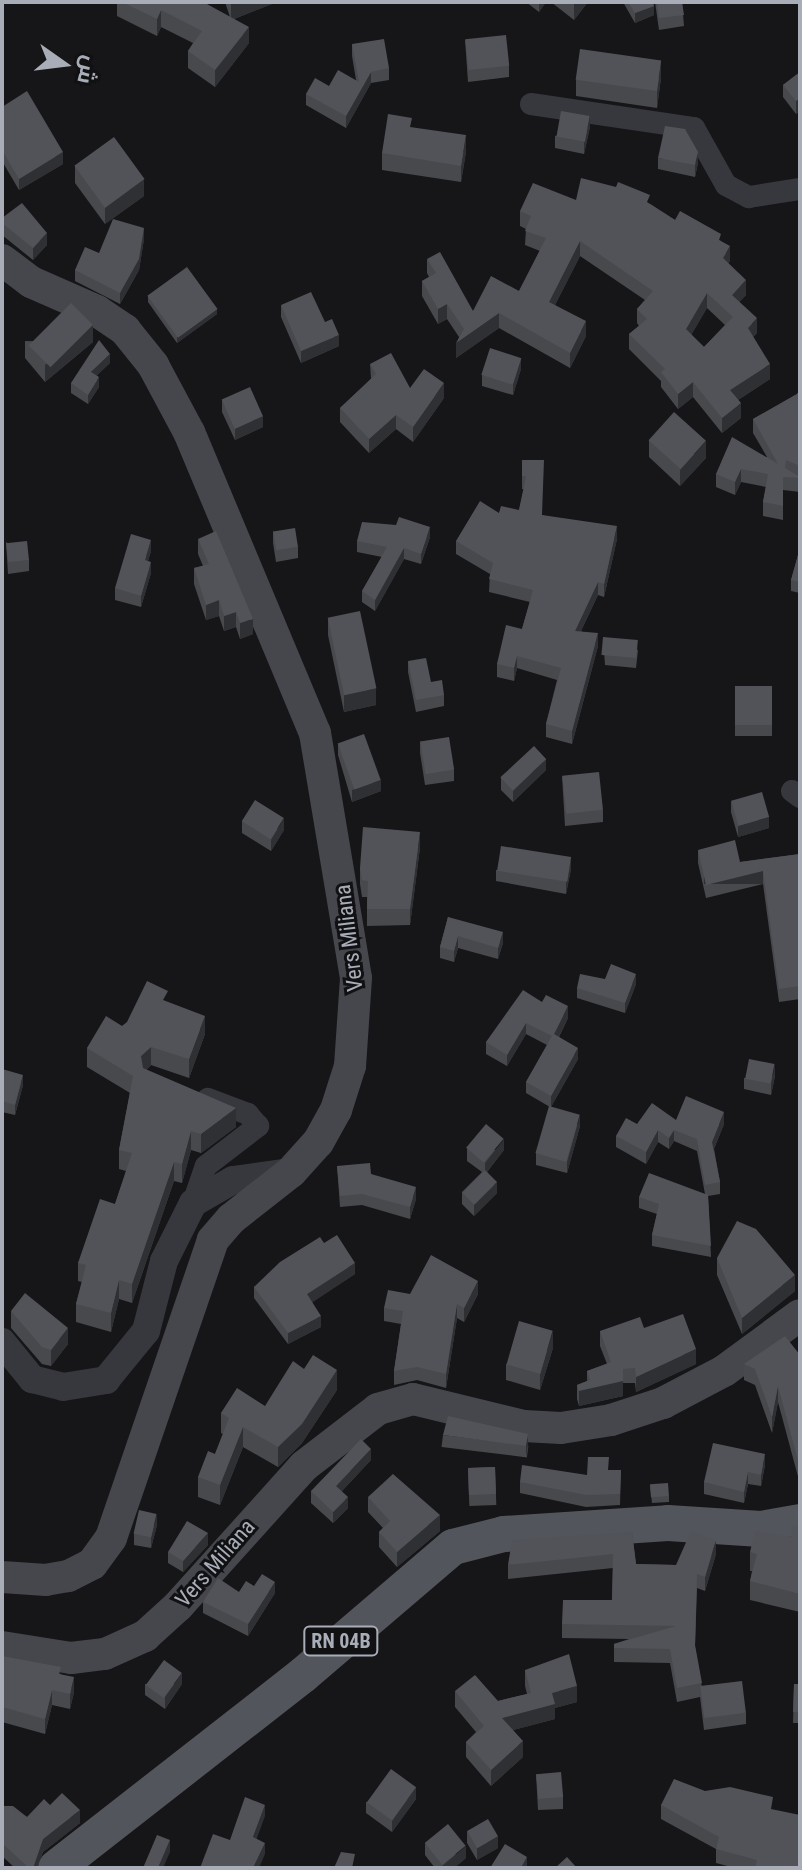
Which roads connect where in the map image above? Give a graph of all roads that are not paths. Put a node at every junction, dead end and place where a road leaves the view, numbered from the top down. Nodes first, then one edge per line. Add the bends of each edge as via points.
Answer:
1 (531, 104) dead end
2 (800, 189) edge
3 (2, 260) edge
4 (181, 1089) edge
5 (291, 1172) junction
6 (193, 1203) junction
7 (800, 1315) edge
8 (2, 1342) edge
9 (800, 1522) edge
10 (2, 1577) edge
11 (2, 1647) edge
12 (56, 1868) edge

1 - 2 street via 694,128 726,185 749,197
3 - 5 main road, Vers Miliana via 31,282 97,311 125,330 153,365 201,460 315,733 345,895 356,1019 350,1066 336,1110 318,1142
4 - 6 street via 248,1114 258,1126 206,1166
5 - 6 street via 233,1180
5 - 10 main road, Vers Miliana via 231,1219 213,1240 111,1538 92,1564 68,1576
6 - 8 street via 164,1261 146,1331 106,1380 63,1387 32,1379
7 - 11 main road, Vers Miliana via 724,1371 663,1403 611,1420 561,1428 524,1426 413,1399 378,1409 304,1466 145,1636 105,1654 71,1658
9 - 12 main road, RN 04B via 761,1529 638,1525 504,1534 453,1547 303,1675

